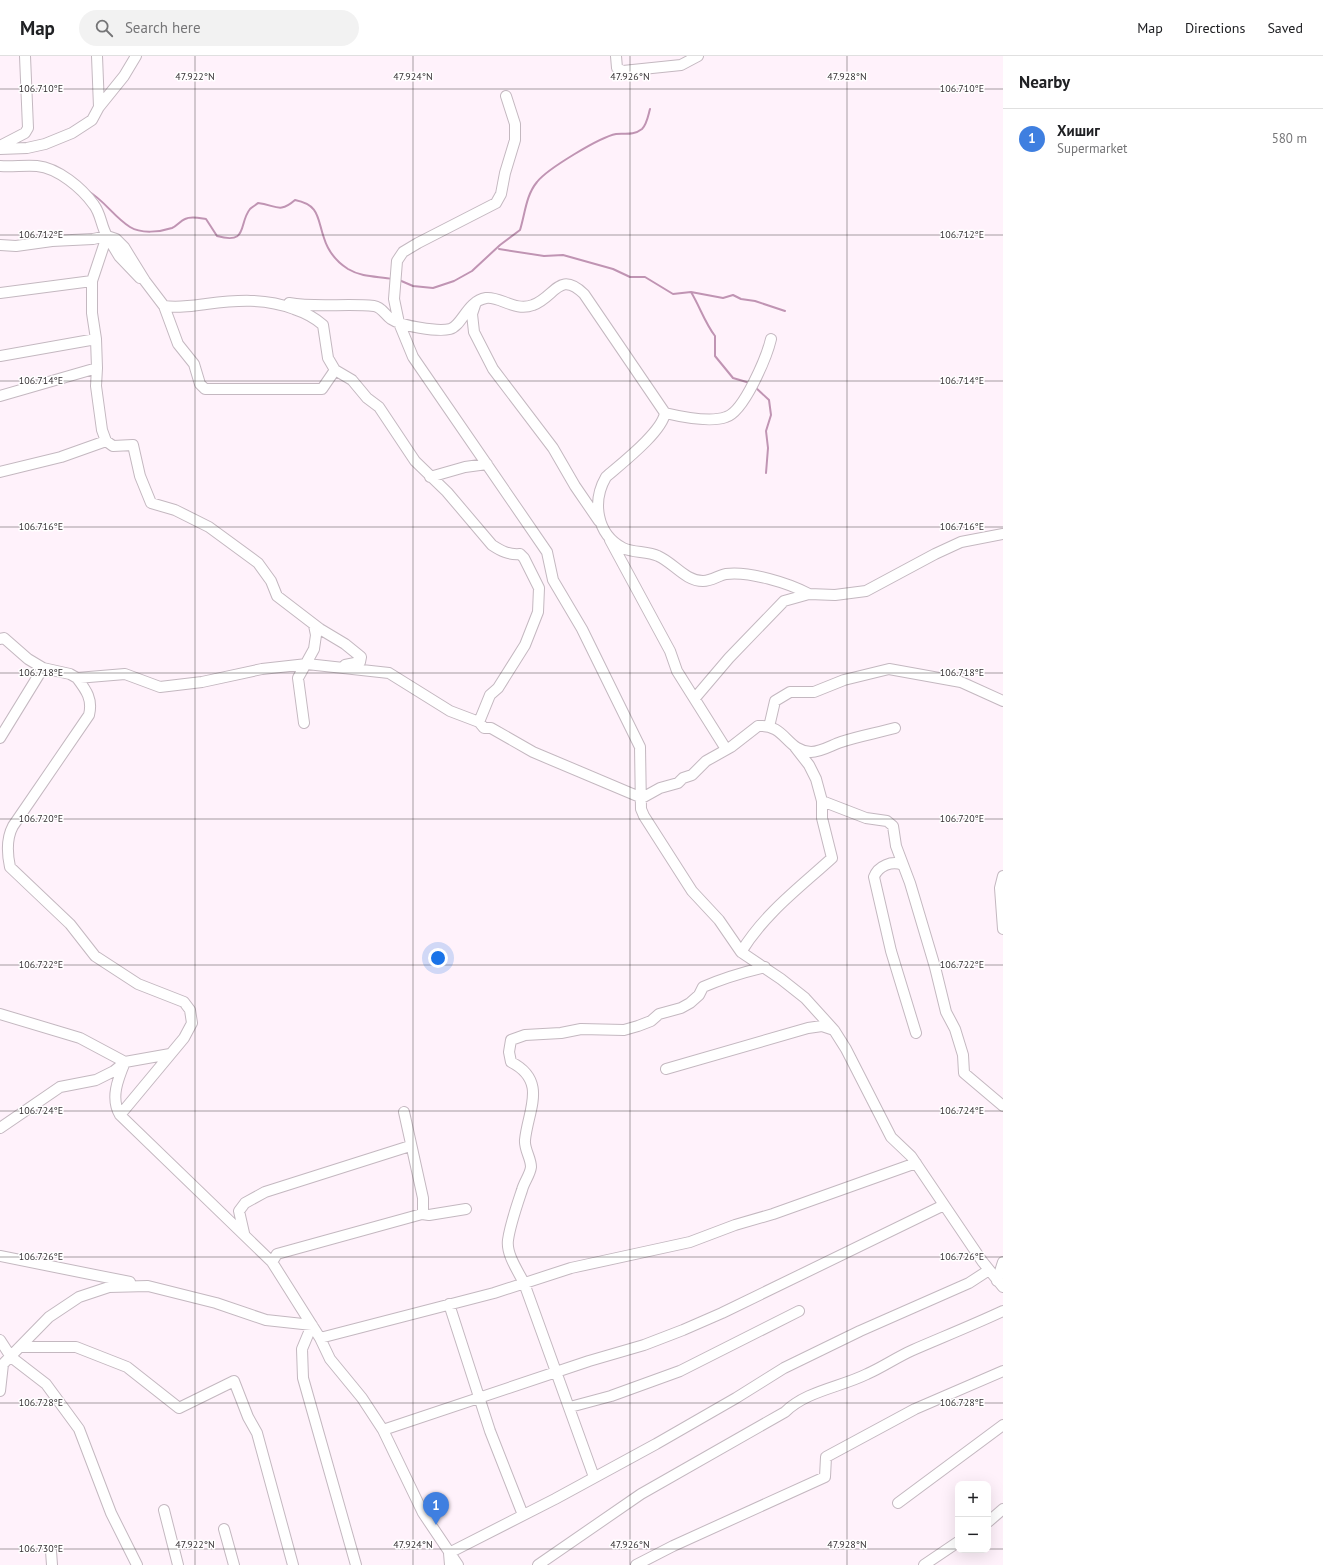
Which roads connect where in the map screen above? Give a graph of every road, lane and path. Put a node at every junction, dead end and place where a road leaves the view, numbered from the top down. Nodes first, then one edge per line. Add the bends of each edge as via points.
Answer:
1 (25, 56) edge
2 (97, 56) edge
3 (136, 56) edge
4 (616, 56) edge
5 (698, 56) edge
6 (506, 96) dead end
7 (99, 107) junction
8 (0, 148) edge
9 (0, 166) edge
10 (107, 236) junction
11 (0, 245) edge
12 (92, 282) junction
13 (0, 293) edge
14 (477, 301) junction
15 (281, 304) junction
16 (164, 306) junction
17 (400, 323) junction
18 (96, 339) junction
19 (771, 339) dead end
20 (0, 356) edge
21 (97, 368) junction
22 (334, 370) junction
23 (0, 396) edge
24 (665, 413) junction
25 (106, 442) junction
26 (487, 464) junction
27 (0, 472) edge
28 (430, 477) junction
29 (599, 521) junction
30 (1002, 534) edge
31 (608, 535) junction
32 (809, 594) junction
33 (314, 625) junction
34 (1, 636) edge
35 (308, 664) junction
36 (335, 666) junction
37 (43, 668) junction
38 (77, 678) junction
39 (695, 698) junction
40 (1003, 701) edge
41 (479, 722) junction
42 (304, 723) dead end
43 (769, 727) junction
44 (895, 728) dead end
45 (0, 738) edge
46 (795, 747) junction
47 (726, 750) junction
48 (642, 798) junction
49 (822, 800) junction
50 (903, 865) junction
51 (1003, 876) edge
52 (1003, 929) edge
53 (741, 952) junction
54 (765, 967) junction
55 (0, 1014) edge
56 (834, 1030) junction
57 (916, 1033) dead end
58 (170, 1054) junction
59 (125, 1062) junction
60 (666, 1069) dead end
61 (1003, 1106) edge
62 (404, 1112) dead end
63 (120, 1115) junction
64 (0, 1128) edge
65 (410, 1146) junction
66 (916, 1163) junction
67 (944, 1205) junction
68 (466, 1209) dead end
69 (423, 1214) junction
70 (245, 1234) junction
71 (0, 1256) edge
72 (272, 1262) junction
73 (1003, 1262) edge
74 (989, 1270) junction
75 (524, 1283) junction
76 (1000, 1284) edge
77 (148, 1286) junction
78 (449, 1304) junction
79 (799, 1311) dead end
80 (1003, 1311) edge
81 (312, 1325) junction
82 (320, 1338) junction
83 (0, 1340) edge
84 (20, 1347) junction
85 (11, 1357) junction
86 (1003, 1371) edge
87 (555, 1372) junction
88 (0, 1391) edge
89 (480, 1397) junction
90 (570, 1407) junction
91 (1003, 1425) edge
92 (383, 1430) junction
93 (594, 1478) junction
94 (898, 1503) dead end
95 (1003, 1509) edge
96 (164, 1510) dead end
97 (523, 1515) junction
98 (991, 1519) edge
99 (224, 1529) dead end
100 (955, 1544) edge
101 (51, 1551) dead end
102 (449, 1553) junction
103 (52, 1565) edge
104 (137, 1565) edge
105 (178, 1565) edge
106 (234, 1565) edge
107 (294, 1565) edge
108 (356, 1565) edge
109 (450, 1565) edge
110 (458, 1565) edge
111 (538, 1565) edge
112 (636, 1565) edge
113 (924, 1565) edge

1 - 8 street via 28,128 25,133
2 - 7 street
3 - 7 street via 124,76
4 - 5 street via 617,68 623,71 681,65
6 - 17 street via 516,124 515,140 504,173 501,194 496,203 488,209 403,252 397,261 394,299
7 - 8 street via 92,120 72,133 27,148
9 - 10 street via 36,166 59,173 94,205
10 - 11 street via 16,246
10 - 12 street
10 - 16 street via 116,239 124,247
12 - 13 street
12 - 18 street via 92,313
14 - 17 street via 450,329 428,329
14 - 24 street via 487,298 524,307 534,305 557,288 574,284 584,294
14 - 29 street via 472,314 474,332 490,365 552,448
15 - 16 street via 240,300 180,308
15 - 17 street via 376,306 390,319
15 - 22 street via 311,315 323,325 328,358
16 - 22 street via 178,344 194,364 200,384 206,389 322,389
17 - 26 street via 413,357
18 - 20 street
18 - 21 street
19 - 24 street via 761,371 734,412 727,417 686,418
21 - 23 street
21 - 25 street via 96,386
22 - 28 street via 352,380 367,398 380,407 415,461
24 - 29 street via 664,421 656,430 606,477 598,496
25 - 27 street via 62,457
25 - 33 street via 113,446 132,445 140,476 151,503 175,510 209,527 258,563 271,581 277,596
26 - 28 street
26 - 48 street via 546,552 553,580 582,629 640,747
28 - 41 street via 448,492 492,545 500,551 510,555 520,554 524,558 540,588 538,612 531,634 498,688 490,696
29 - 31 street
30 - 32 street via 946,548 866,591 835,595
31 - 32 street via 623,548 657,556 685,576 703,581 725,574 742,575 781,582
31 - 39 street via 670,651 677,671
32 - 39 street via 784,601 777,607
33 - 35 street via 314,649
33 - 36 street via 361,657 360,662
34 - 37 street via 28,660
35 - 36 street
35 - 38 street via 262,669 202,682 160,687 125,674
35 - 42 street via 302,668 298,678
36 - 41 street via 388,673 450,711
37 - 38 street
37 - 45 street
38 - 58 street via 89,695 89,715 14,826 7,845 10,867 70,924 95,956 138,984 184,1002 190,1010 192,1023 184,1038
39 - 47 street
40 - 43 street via 961,682 889,669 844,680 814,692 790,692 775,702
41 - 48 street via 484,728 491,728 533,752
43 - 46 street via 783,733
43 - 47 street via 758,726
44 - 46 street via 812,752
46 - 49 street via 814,773
47 - 48 street via 706,760 692,775
48 - 53 street via 644,816 666,851 692,891 719,920
49 - 50 street via 866,818 887,821 893,826 896,846
49 - 53 street via 822,818 832,858 770,913 753,932
50 - 57 street via 899,863 883,866 874,877 891,951
50 - 61 street via 946,1012 955,1029 963,1055 964,1073
51 - 52 street via 1000,902
53 - 54 street
54 - 56 street via 806,998
54 - 75 street via 739,973 703,987 690,1003 659,1014 651,1021 638,1026 624,1030 581,1029 526,1035 511,1040 511,1062 523,1068 531,1081 533,1094 533,1108 524,1142 531,1167 522,1189 508,1241 510,1253
55 - 59 street via 80,1038
56 - 60 street via 822,1026 808,1028
56 - 66 street via 890,1137 912,1156
58 - 59 street
58 - 63 street
59 - 63 street via 114,1097
59 - 64 street via 96,1080 60,1087
62 - 65 street
63 - 70 street
65 - 69 street via 423,1198
65 - 70 street via 265,1192 245,1203 239,1211
66 - 67 street
66 - 75 street via 690,1242 571,1268
67 - 74 street
67 - 87 street via 722,1313 644,1345
68 - 69 street
69 - 72 street via 302,1246 277,1254
70 - 72 street
71 - 77 street
72 - 81 street
73 - 76 street
74 - 76 street
74 - 93 street via 969,1283 784,1368
75 - 78 street
75 - 87 street
77 - 81 street via 216,1303 266,1320
77 - 84 street via 110,1287 79,1297 49,1317
78 - 82 street
78 - 89 street
79 - 90 street via 680,1371 611,1396
80 - 111 street via 912,1350 867,1374 816,1393 641,1494
81 - 82 street
81 - 108 street via 302,1349 303,1378
82 - 92 street via 330,1359 362,1398
83 - 85 street
84 - 85 street
84 - 107 street via 76,1347 127,1367 179,1408 234,1381 248,1418 257,1433
85 - 88 street via 4,1364
85 - 104 street via 46,1384 79,1429 111,1513
86 - 112 street via 915,1409 826,1457 825,1477
87 - 89 street
87 - 90 street
89 - 92 street
89 - 97 street via 490,1432
90 - 93 street
91 - 94 street
92 - 102 street via 423,1513
93 - 97 street
95 - 98 street
96 - 105 street
97 - 102 street
99 - 106 street
100 - 113 street
101 - 103 street
102 - 109 street
102 - 110 street

